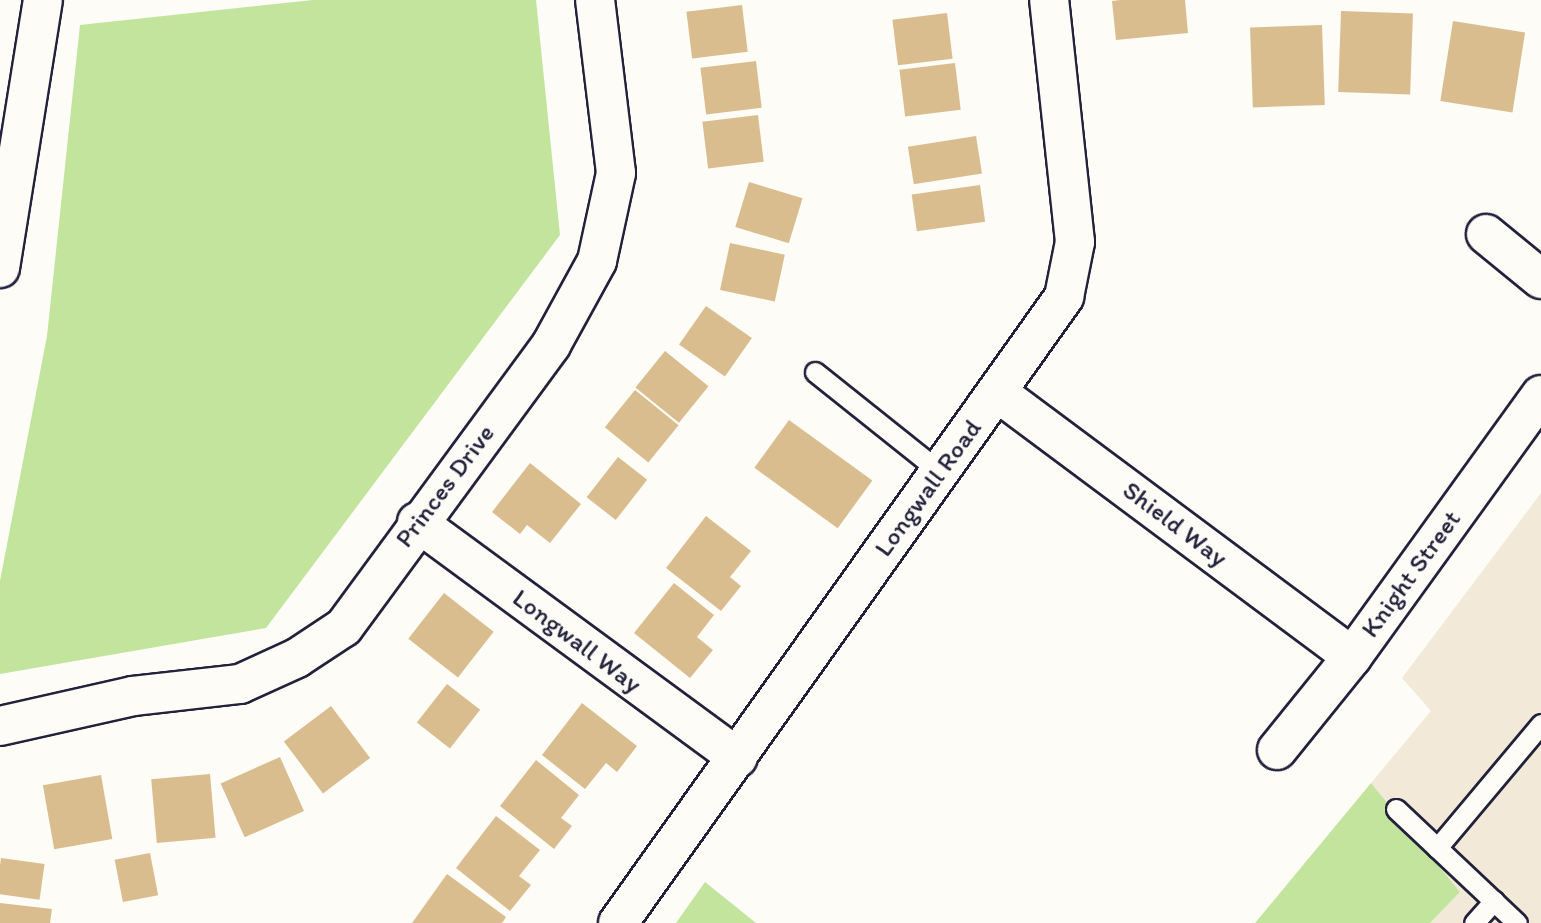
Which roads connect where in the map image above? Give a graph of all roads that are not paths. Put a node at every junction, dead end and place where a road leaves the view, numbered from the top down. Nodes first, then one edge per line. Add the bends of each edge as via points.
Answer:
1 (43, 0) edge
2 (595, 0) edge
3 (1049, 0) edge
4 (1486, 234) dead end
5 (0, 268) edge
6 (1541, 279) edge
7 (815, 372) dead end
8 (997, 393) junction
9 (1541, 395) edge
10 (939, 471) junction
11 (417, 522) junction
12 (1352, 657) junction
13 (1541, 724) edge
14 (0, 726) edge
15 (1277, 750) dead end
16 (737, 758) junction
17 (1396, 809) dead end
18 (1437, 848) junction
19 (1493, 901) junction
20 (618, 923) edge
21 (1474, 923) edge
22 (1517, 923) edge

1 - 5 street
2 - 11 street, Princes Drive via 616,173 597,261 551,345
3 - 8 street, Longwall Road via 1075,242 1064,297
4 - 6 street
7 - 10 lane
8 - 10 street, Longwall Road
8 - 12 street, Shield Way
9 - 12 street, Knight Street
10 - 16 street, Longwall Road
11 - 14 street, Princes Drive via 344,627 298,658 240,684 133,696
11 - 16 street, Longwall Way
12 - 15 street, Knight Street
13 - 18 lane
16 - 20 street, Longwall Road
17 - 18 lane
18 - 19 lane
19 - 21 lane
19 - 22 lane

